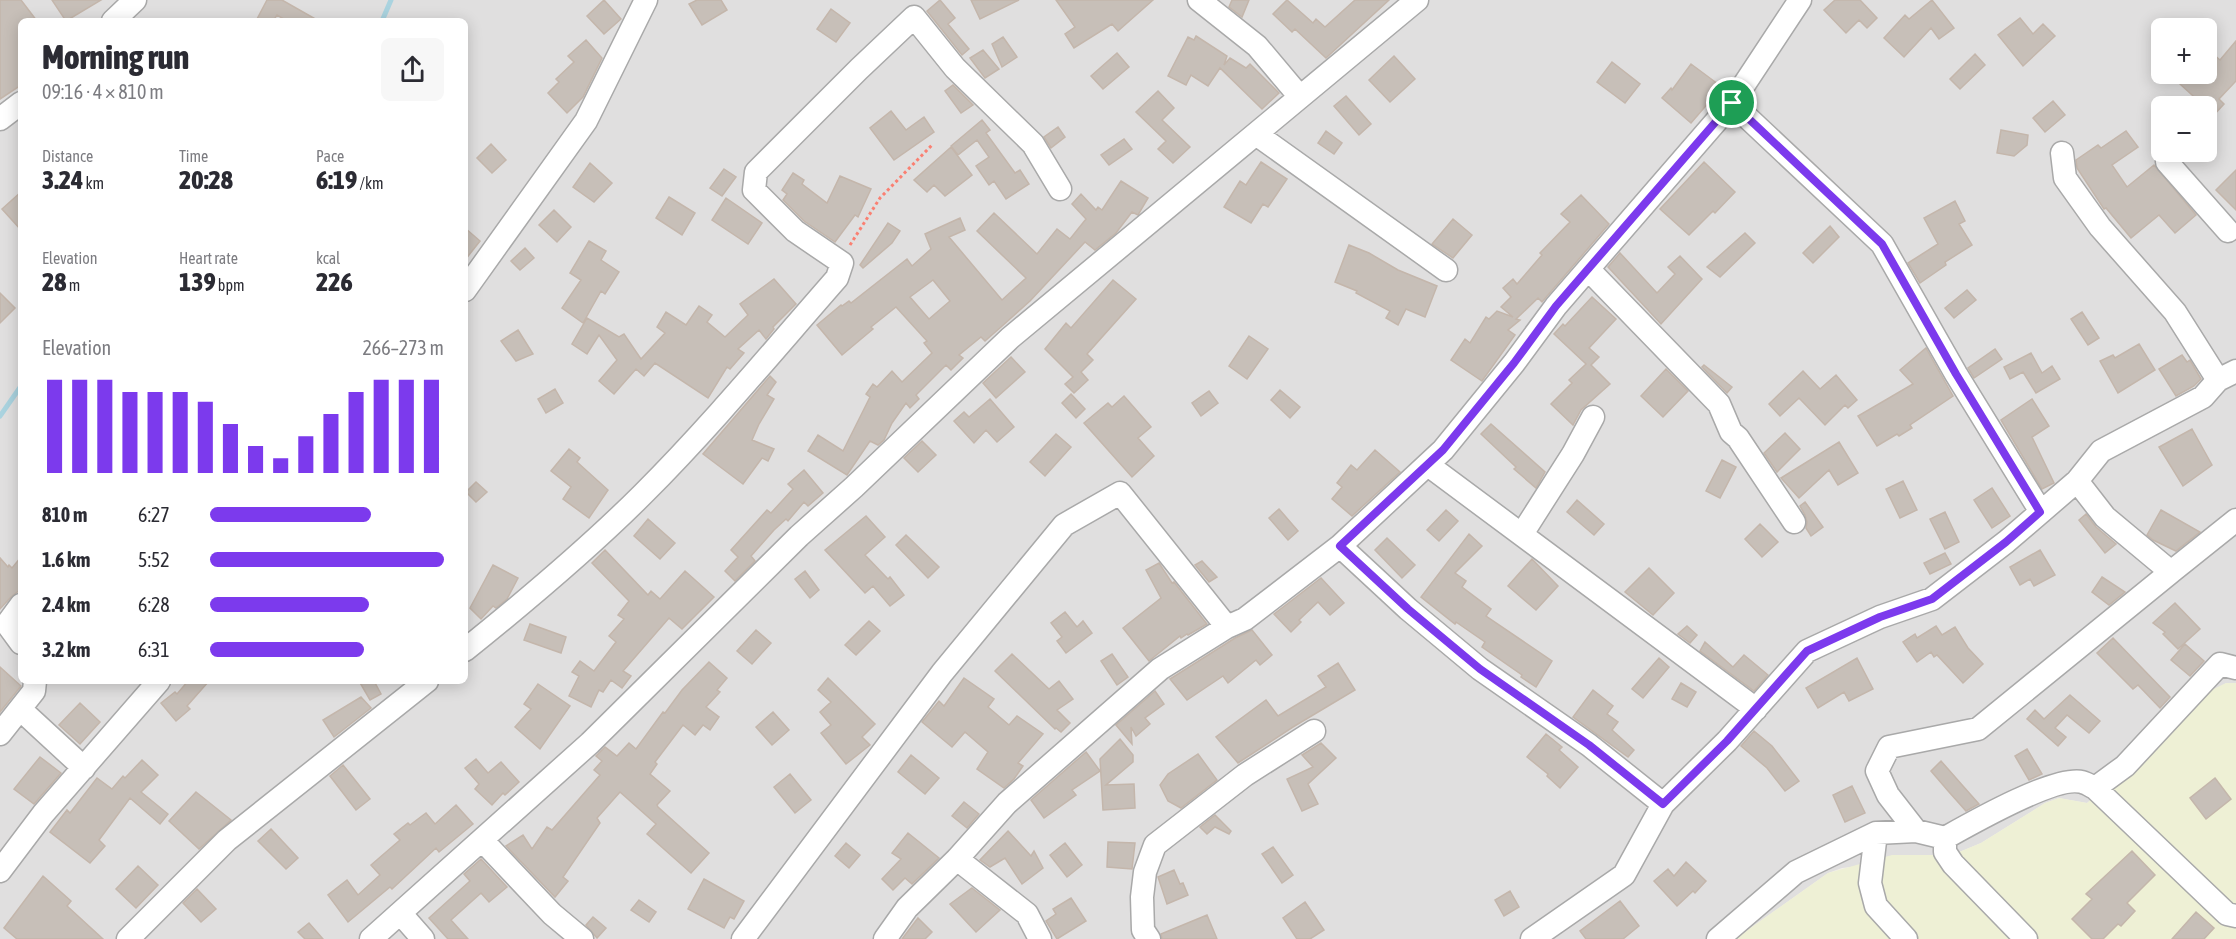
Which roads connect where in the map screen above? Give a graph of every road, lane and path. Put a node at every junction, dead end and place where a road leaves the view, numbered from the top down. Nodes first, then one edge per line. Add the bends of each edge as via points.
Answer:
1 (135, 0) edge
2 (1199, 0) edge
3 (1418, 0) edge
4 (1800, 0) edge
5 (642, 1) edge
6 (116, 18) edge
7 (1300, 97) junction
8 (1732, 103) junction
9 (18, 105) edge
10 (0, 118) edge
11 (1256, 134) junction
12 (933, 144) dead end
13 (2062, 153) dead end
14 (2167, 162) dead end
15 (1060, 189) dead end
16 (2233, 232) edge
17 (842, 263) junction
18 (1588, 269) junction
19 (1446, 270) dead end
20 (468, 286) edge
21 (2227, 376) edge
22 (1593, 417) dead end
23 (1428, 465) junction
24 (2077, 481) junction
25 (2040, 512) junction
26 (2236, 520) edge
27 (1794, 522) dead end
28 (1522, 534) junction
29 (1340, 546) junction
30 (2171, 572) junction
31 (18, 609) edge
32 (1227, 627) junction
33 (18, 639) edge
34 (468, 648) edge
35 (2236, 668) edge
36 (35, 684) edge
37 (156, 684) edge
38 (423, 684) edge
39 (20, 709) junction
40 (1756, 709) junction
41 (1314, 730) dead end
42 (0, 734) edge
43 (84, 768) junction
44 (2095, 788) junction
45 (1663, 804) junction
46 (1916, 831) junction
47 (1876, 833) junction
48 (1945, 838) junction
49 (482, 840) junction
50 (957, 859) junction
51 (0, 871) edge
52 (401, 914) junction
53 (2236, 916) edge
54 (128, 939) edge
55 (371, 939) edge
56 (423, 939) edge
57 (582, 939) edge
58 (743, 939) edge
59 (885, 939) edge
60 (1040, 939) edge
61 (1149, 939) edge
62 (1532, 939) edge
63 (1718, 939) edge
64 (1906, 939) edge
65 (2026, 939) edge

1 - 6 street
2 - 7 street via 1257,46
3 - 7 street
4 - 8 street
5 - 20 street via 586,121
7 - 11 street
8 - 18 street
8 - 25 street via 1882,244
9 - 10 street
11 - 19 street
11 - 49 street via 1010,338 799,536 590,743
12 - 17 path via 880,198
13 - 21 street via 2065,178 2100,226
14 - 16 street
15 - 17 street via 1034,144 955,68 914,17 756,172 754,190 795,231
17 - 34 street via 837,278 642,495 522,605
18 - 23 street
18 - 27 street via 1719,404 1731,432
21 - 24 street via 2203,397 2101,451
22 - 28 street
23 - 28 street
23 - 29 street
24 - 25 street
24 - 30 street via 2105,517
25 - 40 street via 1932,599 1880,617 1807,651
26 - 30 street
28 - 40 street
29 - 32 street via 1245,619
29 - 45 street via 1480,669 1589,745
30 - 46 street via 1978,729 1889,747 1877,771 1888,795
31 - 33 street via 7,624
32 - 50 street via 1160,669 1007,803
32 - 58 street via 1120,493 1064,525 942,673
35 - 44 street via 2220,664 2125,766
36 - 39 street
37 - 43 street
38 - 54 street via 227,840
39 - 42 street
39 - 43 street
40 - 45 street
41 - 61 street via 1245,775 1155,845 1142,897 1143,930
43 - 51 street
44 - 48 street via 2081,781 2065,783 2006,804
44 - 53 street via 2227,914
45 - 62 street via 1624,875
46 - 47 street
46 - 48 street
47 - 63 street via 1796,872
47 - 64 street via 1870,883 1876,906
48 - 65 street via 1945,852 1953,864
49 - 52 street
49 - 57 street via 552,914
50 - 59 street via 907,908
50 - 60 street via 1027,914
52 - 55 street
52 - 56 street

